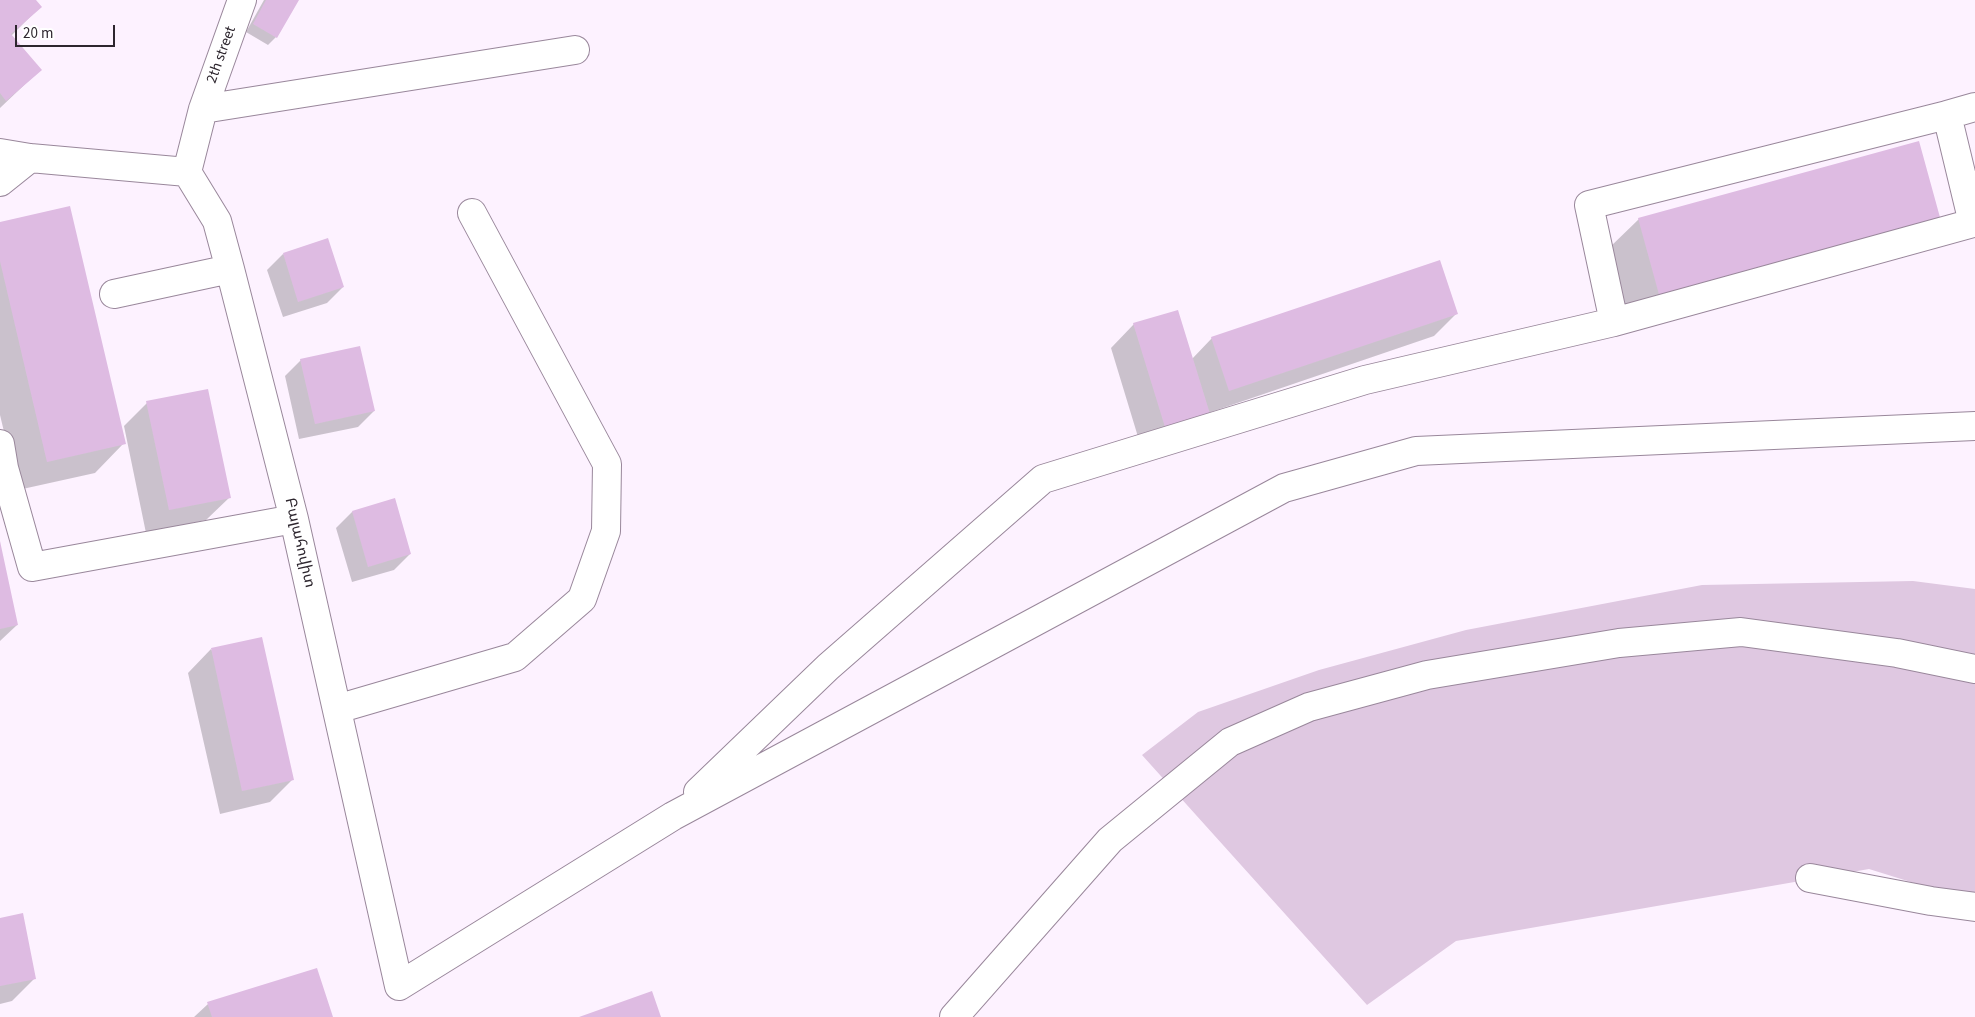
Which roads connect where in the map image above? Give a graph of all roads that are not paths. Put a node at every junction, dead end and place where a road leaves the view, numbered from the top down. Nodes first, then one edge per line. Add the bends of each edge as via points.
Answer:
1 (242, 0) edge
2 (575, 50) dead end
3 (1975, 107) edge
4 (203, 109) junction
5 (1947, 115) junction
6 (0, 153) edge
7 (30, 158) junction
8 (188, 172) junction
9 (0, 182) edge
10 (472, 213) dead end
11 (230, 268) junction
12 (114, 294) dead end
13 (1614, 322) junction
14 (1975, 426) edge
15 (1, 460) edge
16 (294, 518) junction
17 (1975, 669) edge
18 (337, 709) junction
19 (673, 816) junction
20 (1810, 878) dead end
21 (1975, 907) edge
22 (954, 1017) edge

1 - 4 street, 2th street
2 - 4 street
3 - 5 street
4 - 8 street
5 - 13 street via 1973,223
5 - 13 street via 1589,205
6 - 7 street
7 - 8 street
7 - 9 street
8 - 11 street, Բալահովիտ via 217,221
10 - 18 street via 607,464 606,531 582,599 515,657
11 - 12 street
11 - 16 street, Բալահովիտ
13 - 19 street via 1365,380 1043,479 828,667
14 - 19 street via 1416,451 1284,488
15 - 16 street via 32,567
16 - 18 street, Բալահովիտ
17 - 22 street via 1897,653 1741,632 1620,643 1427,675 1309,707 1230,742 1110,840
18 - 19 street, Բալահովիտ via 399,986
20 - 21 street

